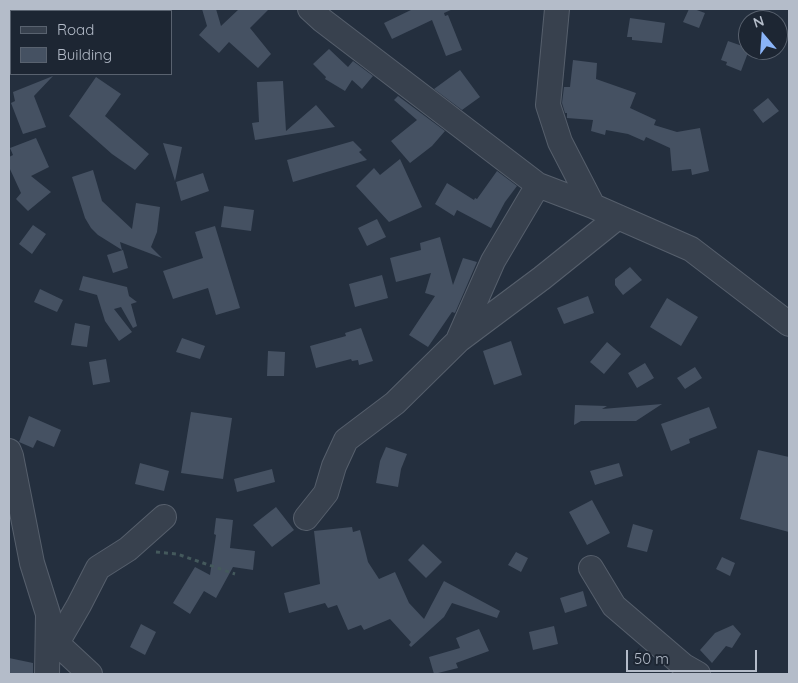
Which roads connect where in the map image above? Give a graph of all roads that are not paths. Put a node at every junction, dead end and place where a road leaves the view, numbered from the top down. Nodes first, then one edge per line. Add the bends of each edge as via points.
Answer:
1 (310, 9) edge
2 (557, 9) edge
3 (538, 186) junction
4 (593, 206) junction
5 (618, 217) junction
6 (789, 321) edge
7 (458, 340) junction
8 (9, 451) edge
9 (164, 517) dead end
10 (306, 518) dead end
11 (9, 547) edge
12 (32, 563) junction
13 (592, 568) dead end
14 (52, 639) junction
15 (47, 674) edge
16 (90, 674) edge
17 (698, 674) edge

1 - 3 street
2 - 4 street via 548,105 560,142
3 - 4 street
3 - 7 street via 493,261
4 - 5 street
5 - 6 street via 691,249
5 - 7 street
7 - 10 street via 395,402 346,440 326,493
8 - 12 street
9 - 14 street via 128,549 98,568 79,605
11 - 12 street
12 - 14 street
13 - 17 street via 614,606 684,666
14 - 15 street
14 - 16 street

